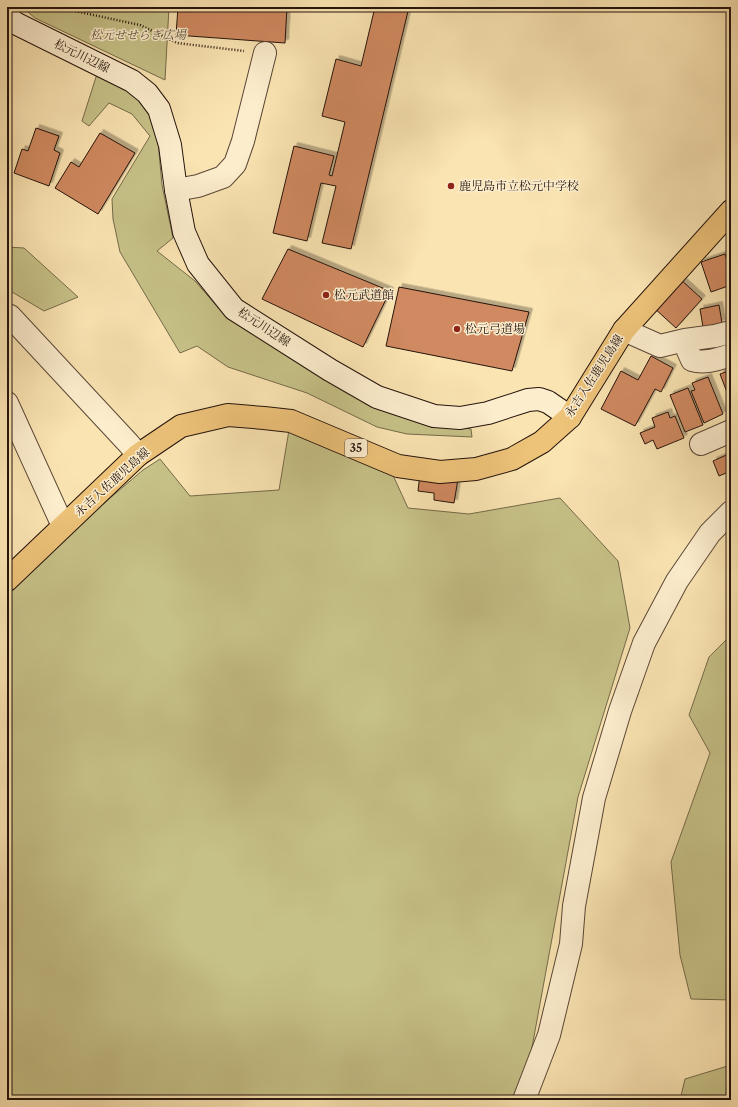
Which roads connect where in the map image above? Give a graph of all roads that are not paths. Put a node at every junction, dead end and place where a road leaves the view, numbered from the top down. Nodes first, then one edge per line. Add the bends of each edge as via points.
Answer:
1 (7, 16) edge
2 (265, 53) road end
3 (176, 190) junction
4 (731, 211) edge
5 (7, 315) edge
6 (624, 330) junction
7 (731, 332) edge
8 (685, 340) junction
9 (731, 355) edge
10 (7, 403) edge
11 (570, 417) junction
12 (11, 426) edge
13 (731, 431) edge
14 (701, 444) dead end
15 (138, 455) junction
16 (731, 512) edge
17 (63, 526) junction
18 (7, 580) edge
19 (524, 1100) edge

1 - 3 street, 松元川辺線 via 15,23 132,80 147,93 159,109 170,145
2 - 3 street via 235,164 223,177 198,186
3 - 11 street, 松元川辺線 via 184,232 198,264 234,308 337,374 377,397 434,416 460,418 539,399
4 - 6 main road, 永吉入佐鹿児島線 / 35
5 - 15 street
6 - 8 street via 660,346
6 - 11 main road, 永吉入佐鹿児島線 / 35
7 - 8 street
8 - 9 street via 692,360 700,362
10 - 12 street
11 - 15 main road, 永吉入佐鹿児島線 / 35 via 542,442 518,456 476,469 440,472 398,466 291,421 228,415 181,426
12 - 17 street
13 - 14 street
15 - 17 main road, 永吉入佐鹿児島線 / 35
16 - 19 street via 710,533 677,581 644,643 620,711 594,798 574,906 571,944 553,1020
17 - 18 main road, 永吉入佐鹿児島線 / 35

